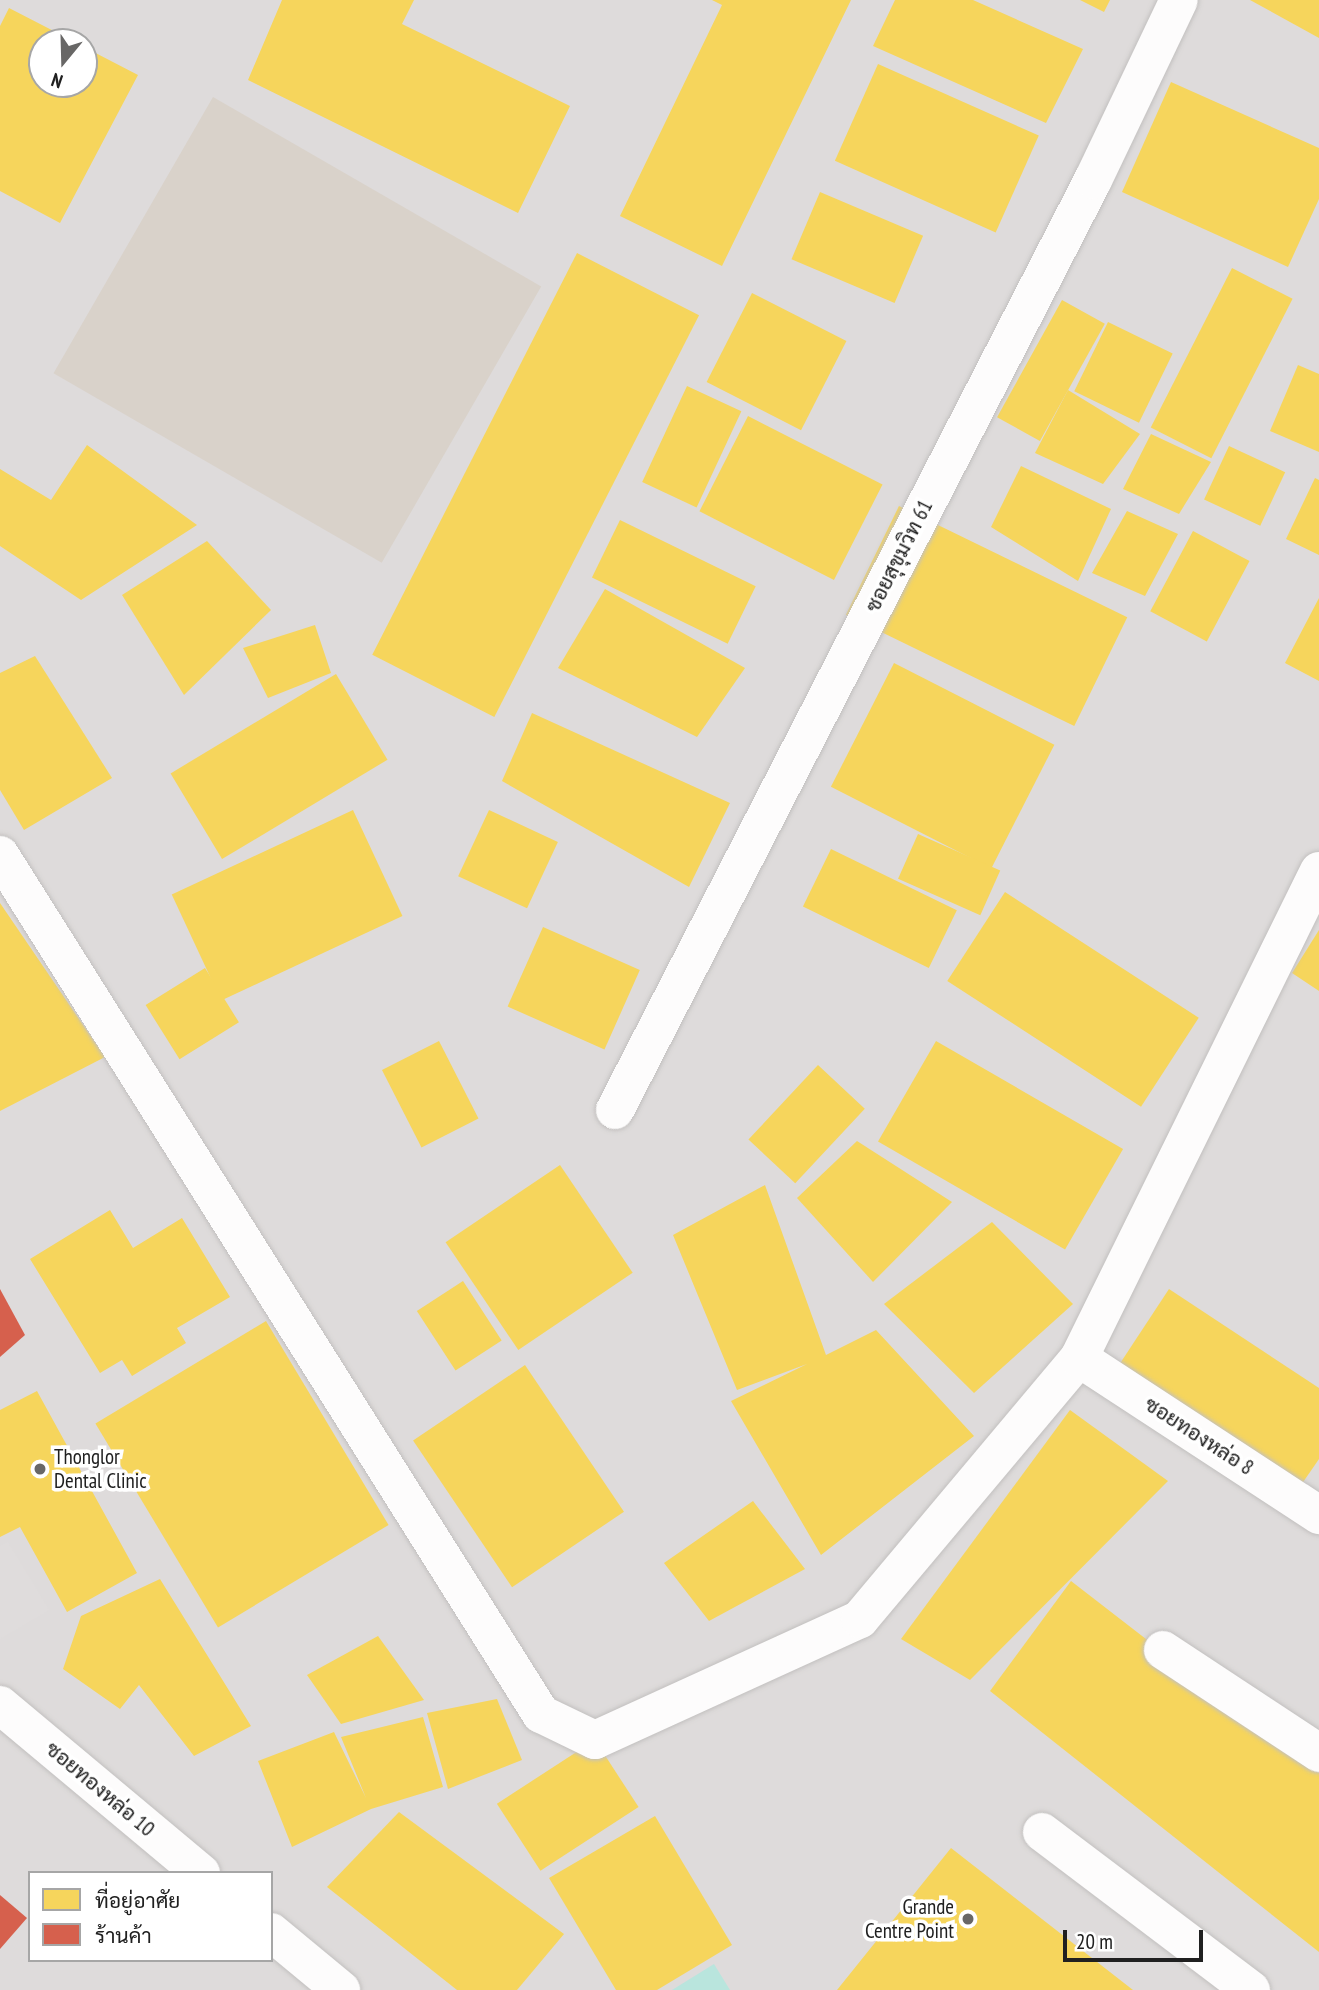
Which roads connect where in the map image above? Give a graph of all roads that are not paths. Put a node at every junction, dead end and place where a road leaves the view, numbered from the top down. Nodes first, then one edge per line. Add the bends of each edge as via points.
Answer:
1 (1179, 0) edge
2 (0, 855) edge
3 (1319, 871) edge
4 (615, 1110) dead end
5 (1079, 1358) junction
6 (1319, 1515) edge
7 (1163, 1650) dead end
8 (0, 1705) edge
9 (1319, 1753) edge
10 (1042, 1832) dead end
11 (199, 1871) edge
12 (273, 1933) edge
13 (341, 1990) edge
14 (1251, 1990) edge

1 - 4 street, ซอยสุขุมวิท 61 via 1093,180
2 - 5 street via 541,1714 595,1740 860,1619
3 - 5 street
5 - 6 street, ซอยทองหล่อ 8
7 - 9 street
8 - 11 street, ซอยทองหล่อ 10
10 - 14 street
12 - 13 street

